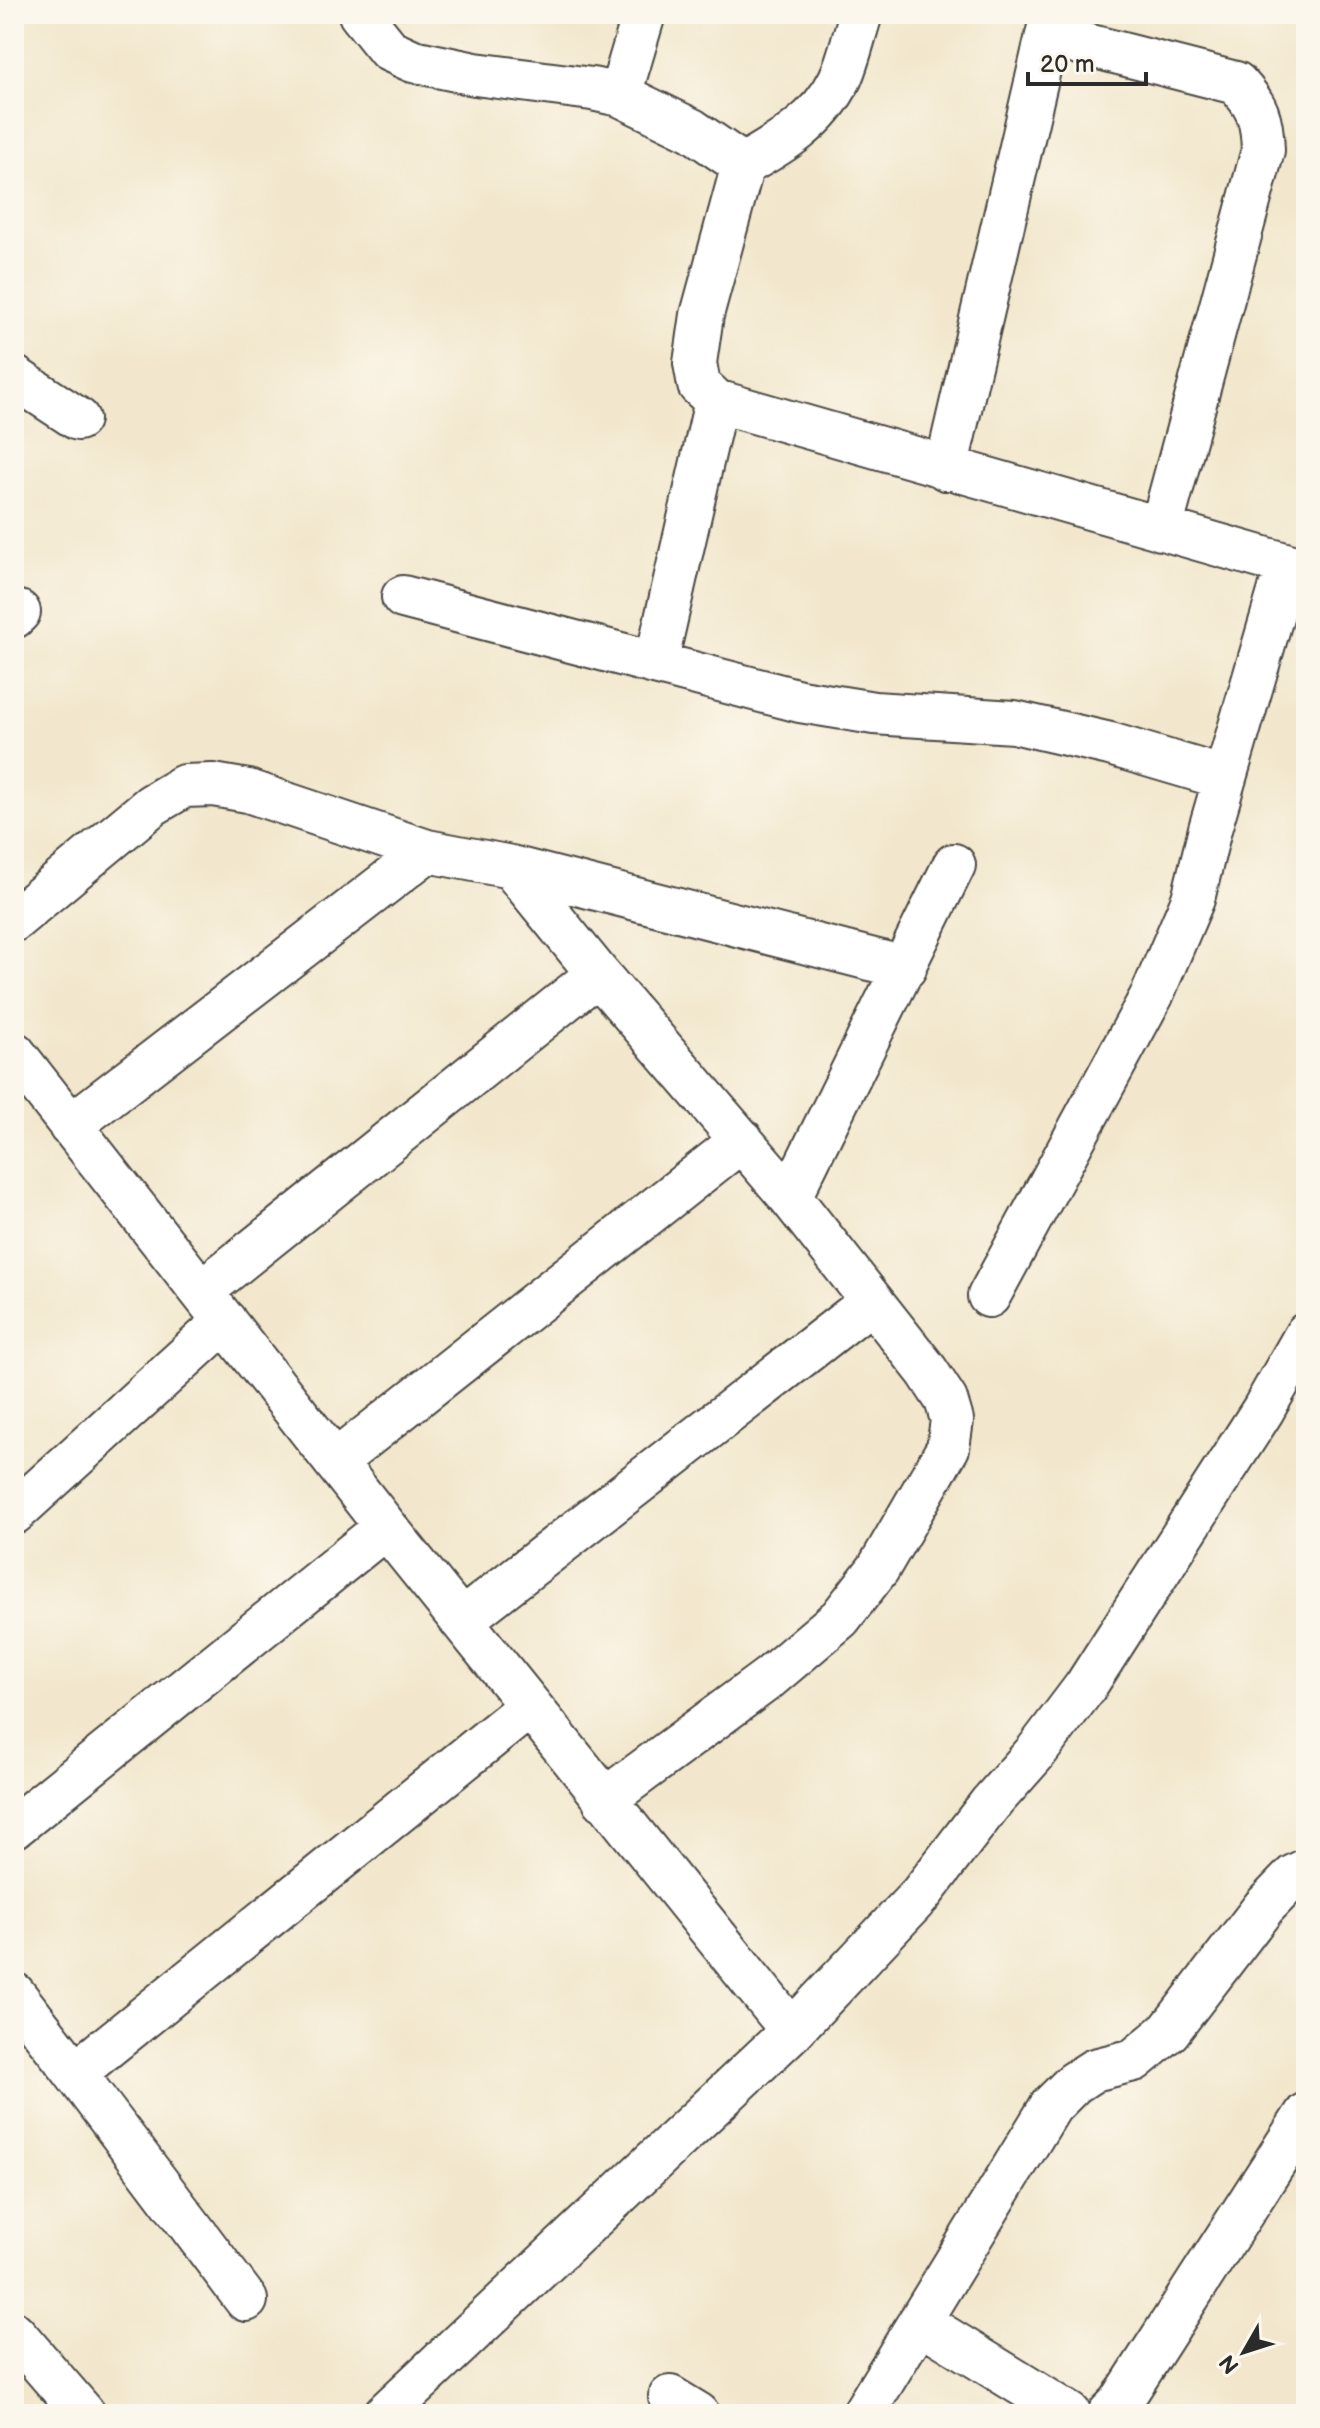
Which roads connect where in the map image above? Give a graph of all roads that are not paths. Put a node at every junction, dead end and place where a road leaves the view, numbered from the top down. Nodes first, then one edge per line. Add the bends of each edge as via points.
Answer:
1 (360, 14) edge
2 (644, 14) edge
3 (861, 14) edge
4 (1050, 24) edge
5 (620, 95) junction
6 (743, 165) junction
7 (14, 377) edge
8 (716, 401) junction
9 (78, 419) dead end
10 (946, 469) junction
11 (1161, 529) junction
12 (1296, 567) edge
13 (403, 597) dead end
14 (656, 663) junction
15 (1225, 778) junction
16 (427, 851) junction
17 (954, 865) dead end
18 (511, 867) junction
19 (14, 920) edge
20 (905, 968) junction
21 (598, 974) junction
22 (14, 1053) edge
23 (70, 1126) junction
24 (742, 1140) junction
25 (790, 1197) junction
26 (989, 1296) dead end
27 (871, 1302) junction
28 (213, 1306) junction
29 (1306, 1334) edge
30 (336, 1461) junction
31 (14, 1513) edge
32 (386, 1527) junction
33 (462, 1620) junction
34 (530, 1706) junction
35 (604, 1800) junction
36 (14, 1827) edge
37 (1306, 1870) edge
38 (14, 1994) edge
39 (792, 2031) junction
40 (75, 2073) junction
41 (1306, 2114) edge
42 (246, 2300) dead end
43 (920, 2322) junction
44 (14, 2333) edge
45 (84, 2414) edge
46 (385, 2414) edge
47 (863, 2414) edge
48 (1070, 2414) edge
49 (1109, 2414) edge

1 - 5 street via 389,50 413,61
2 - 5 street
3 - 6 street via 840,79 824,106 807,125
4 - 10 street
4 - 11 street via 1236,83 1253,100 1262,124 1263,150
5 - 6 street via 692,130
6 - 8 street via 702,315 695,363 699,385
7 - 9 street
8 - 10 street
8 - 14 street
10 - 11 street
11 - 12 street
12 - 15 street
13 - 14 street
14 - 15 street via 874,713 1014,722
15 - 26 street via 1193,899 1152,995
16 - 18 street
16 - 19 street via 248,791 184,786 152,805
16 - 23 street
17 - 20 street
18 - 20 street
18 - 21 street
20 - 25 street
21 - 24 street
21 - 28 street
22 - 23 street
23 - 28 street
24 - 25 street
24 - 30 street
25 - 27 street
27 - 33 street
27 - 35 street via 946,1400 952,1420 948,1448 878,1569 840,1618 769,1678
28 - 30 street
28 - 31 street
29 - 39 street via 1085,1687 921,1894
30 - 32 street
32 - 33 street
32 - 36 street
33 - 34 street
34 - 35 street
34 - 40 street
35 - 39 street
37 - 43 street via 1264,1907 1151,2048 1134,2060 1094,2070 1051,2106
38 - 40 street
39 - 46 street
40 - 42 street
41 - 49 street
43 - 47 street
43 - 48 street
44 - 45 street

